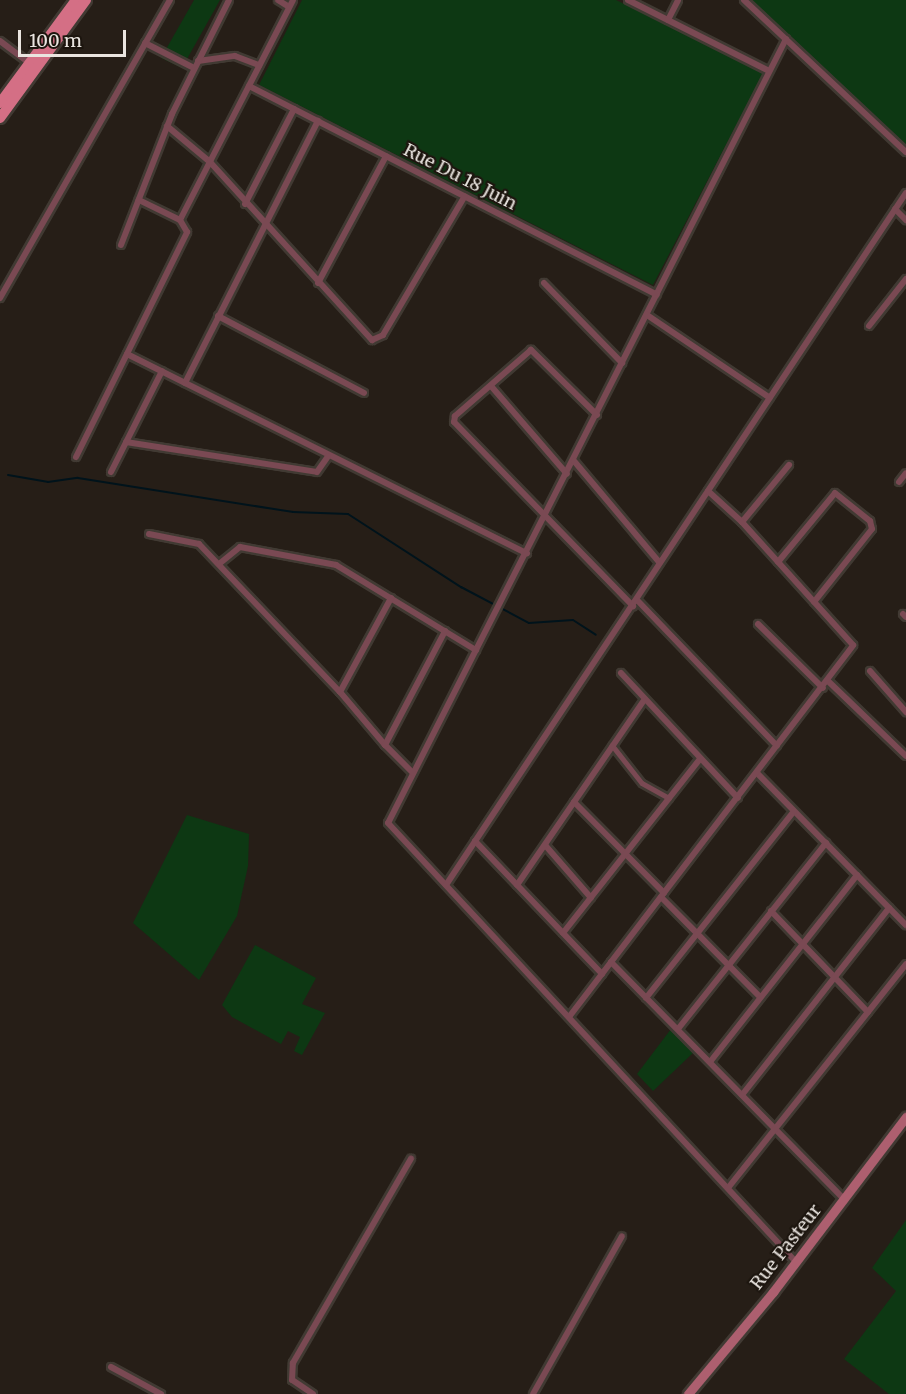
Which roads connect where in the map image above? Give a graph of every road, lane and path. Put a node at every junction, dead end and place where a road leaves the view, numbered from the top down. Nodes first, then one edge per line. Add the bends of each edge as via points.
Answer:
1 (76, 0) edge
2 (86, 0) edge
3 (170, 0) edge
4 (229, 0) edge
5 (278, 0) edge
6 (292, 0) edge
7 (628, 0) edge
8 (678, 0) edge
9 (744, 0) edge
10 (289, 7) junction
11 (668, 20) junction
12 (786, 39) junction
13 (0, 41) edge
14 (145, 43) junction
15 (198, 60) junction
16 (259, 65) junction
17 (35, 67) junction
18 (194, 68) junction
19 (769, 71) junction
20 (249, 86) junction
21 (0, 103) edge
22 (294, 109) junction
23 (0, 118) edge
24 (318, 121) junction
25 (167, 126) junction
26 (906, 152) edge
27 (386, 156) junction
28 (210, 162) junction
29 (906, 193) edge
30 (465, 196) junction
31 (139, 200) junction
32 (245, 204) junction
33 (895, 209) junction
34 (180, 220) junction
35 (906, 220) edge
36 (265, 225) junction
37 (121, 245) dead end
38 (906, 279) edge
39 (318, 283) junction
40 (544, 283) dead end
41 (657, 295) junction
42 (0, 298) edge
43 (647, 315) junction
44 (218, 316) junction
45 (869, 326) dead end
46 (127, 354) junction
47 (622, 363) junction
48 (162, 371) junction
49 (185, 383) junction
50 (491, 387) junction
51 (364, 393) dead end
52 (770, 398) junction
53 (597, 415) junction
54 (126, 442) junction
55 (328, 456) junction
56 (76, 457) dead end
57 (574, 461) junction
58 (789, 465) dead end
59 (111, 472) dead end
60 (906, 473) edge
61 (567, 474) junction
62 (899, 482) dead end
63 (708, 491) junction
64 (544, 519) junction
65 (742, 522) junction
66 (149, 534) dead end
67 (527, 553) junction
68 (778, 562) junction
69 (219, 564) junction
70 (660, 564) junction
71 (391, 598) junction
72 (814, 602) junction
73 (635, 603) junction
74 (758, 624) dead end
75 (445, 631) junction
76 (476, 650) junction
77 (870, 671) dead end
78 (621, 673) dead end
79 (828, 681) junction
80 (823, 688) junction
81 (340, 692) junction
82 (644, 700) junction
83 (906, 712) edge
84 (384, 745) junction
85 (612, 745) junction
86 (777, 746) junction
87 (906, 756) edge
88 (699, 760) junction
89 (413, 773) junction
90 (757, 773) junction
91 (669, 798) junction
92 (738, 798) junction
93 (574, 802) junction
94 (794, 811) junction
95 (475, 841) junction
96 (826, 843) junction
97 (545, 845) junction
98 (626, 854) junction
99 (857, 875) junction
100 (446, 885) junction
101 (517, 885) junction
102 (663, 895) junction
103 (591, 897) junction
104 (889, 908) junction
105 (771, 911) junction
106 (906, 926) edge
107 (563, 933) junction
108 (697, 933) junction
109 (803, 944) junction
110 (611, 962) junction
111 (906, 964) edge
112 (729, 965) junction
113 (602, 974) junction
114 (835, 977) junction
115 (760, 997) junction
116 (646, 998) junction
117 (868, 1012) junction
118 (569, 1017) junction
119 (678, 1029) junction
120 (710, 1062) junction
121 (742, 1095) junction
122 (906, 1117) edge
123 (775, 1129) junction
124 (411, 1159) dead end
125 (729, 1188) junction
126 (844, 1199) junction
127 (622, 1236) dead end
128 (795, 1261) junction
129 (111, 1367) dead end
130 (161, 1394) edge
131 (313, 1394) edge
132 (533, 1394) edge
133 (688, 1394) edge

1 - 17 main road
2 - 17 main road
3 - 14 street
4 - 15 street
5 - 10 street
6 - 10 street
7 - 11 street
8 - 11 street
9 - 12 street
10 - 16 street
11 - 19 street
12 - 19 street
12 - 26 street
13 - 17 street
14 - 18 street
14 - 42 street
15 - 16 street via 235,56
15 - 18 street
16 - 20 street
17 - 21 main road
17 - 23 main road
18 - 25 street
19 - 41 street
20 - 22 street, Rue Du 18 Juin
20 - 28 street
22 - 24 street, Rue Du 18 Juin
22 - 32 street
24 - 27 street, Rue Du 18 Juin
24 - 36 street
25 - 28 street
25 - 31 street
27 - 30 street, Rue Du 18 Juin
27 - 39 street
28 - 32 street
28 - 34 street
29 - 33 street
30 - 39 street via 378,340 372,340
30 - 41 street, Rue Du 18 Juin
31 - 34 street
31 - 37 street
32 - 36 street
33 - 35 street
33 - 52 street
34 - 46 street via 187,232
36 - 39 street
36 - 44 street
38 - 45 street
40 - 47 street
41 - 43 street
43 - 47 street
43 - 52 street
44 - 49 street
44 - 51 street
46 - 48 street
46 - 56 street
47 - 53 street
48 - 49 street
48 - 54 street
49 - 55 street
50 - 53 street via 531,350
50 - 61 street
50 - 64 street via 455,416 455,428
52 - 63 street
53 - 57 street
54 - 55 street via 317,472
54 - 59 street
55 - 67 street
57 - 61 street
57 - 70 street
58 - 65 street
60 - 62 street
61 - 64 street
63 - 65 street
63 - 70 street
64 - 67 street
64 - 73 street
65 - 68 street
66 - 69 street via 193,540
67 - 76 street
68 - 72 street
68 - 72 street via 835,493 870,521 872,529
69 - 71 street via 240,547 295,556 336,565
69 - 81 street
70 - 73 street
71 - 75 street
71 - 81 street
72 - 79 street via 853,645
73 - 86 street
73 - 95 street
74 - 80 street
75 - 76 street
75 - 84 street
76 - 89 street
77 - 83 street
78 - 82 street
79 - 80 street
79 - 87 street
80 - 86 street
81 - 84 street
82 - 85 street
82 - 88 street
84 - 89 street
85 - 91 street via 642,783
85 - 93 street
86 - 90 street
88 - 91 street
88 - 92 street
89 - 100 street via 388,823
90 - 92 street
90 - 94 street
91 - 98 street
92 - 102 street
93 - 97 street
93 - 98 street
94 - 96 street
94 - 108 street
95 - 100 street
95 - 101 street
96 - 99 street
96 - 105 street
97 - 101 street
97 - 103 street
98 - 102 street
98 - 103 street
99 - 104 street
99 - 109 street
100 - 118 street
101 - 107 street
102 - 108 street
102 - 110 street
103 - 107 street
104 - 106 street
104 - 114 street
105 - 109 street
105 - 112 street
107 - 113 street
108 - 112 street
108 - 116 street
109 - 114 street
109 - 115 street
110 - 113 street
110 - 116 street
111 - 117 street
112 - 115 street
112 - 119 street
113 - 118 street
114 - 117 street
114 - 121 street
115 - 120 street
116 - 119 street
117 - 123 street
118 - 125 street
119 - 120 street
120 - 121 street
121 - 123 street
122 - 126 main road, Rue Pasteur
123 - 125 street
123 - 126 street
124 - 131 street via 293,1363 292,1380
125 - 128 street
126 - 128 main road, Rue Pasteur
127 - 132 street
128 - 133 main road, Rue Pasteur
129 - 130 street

